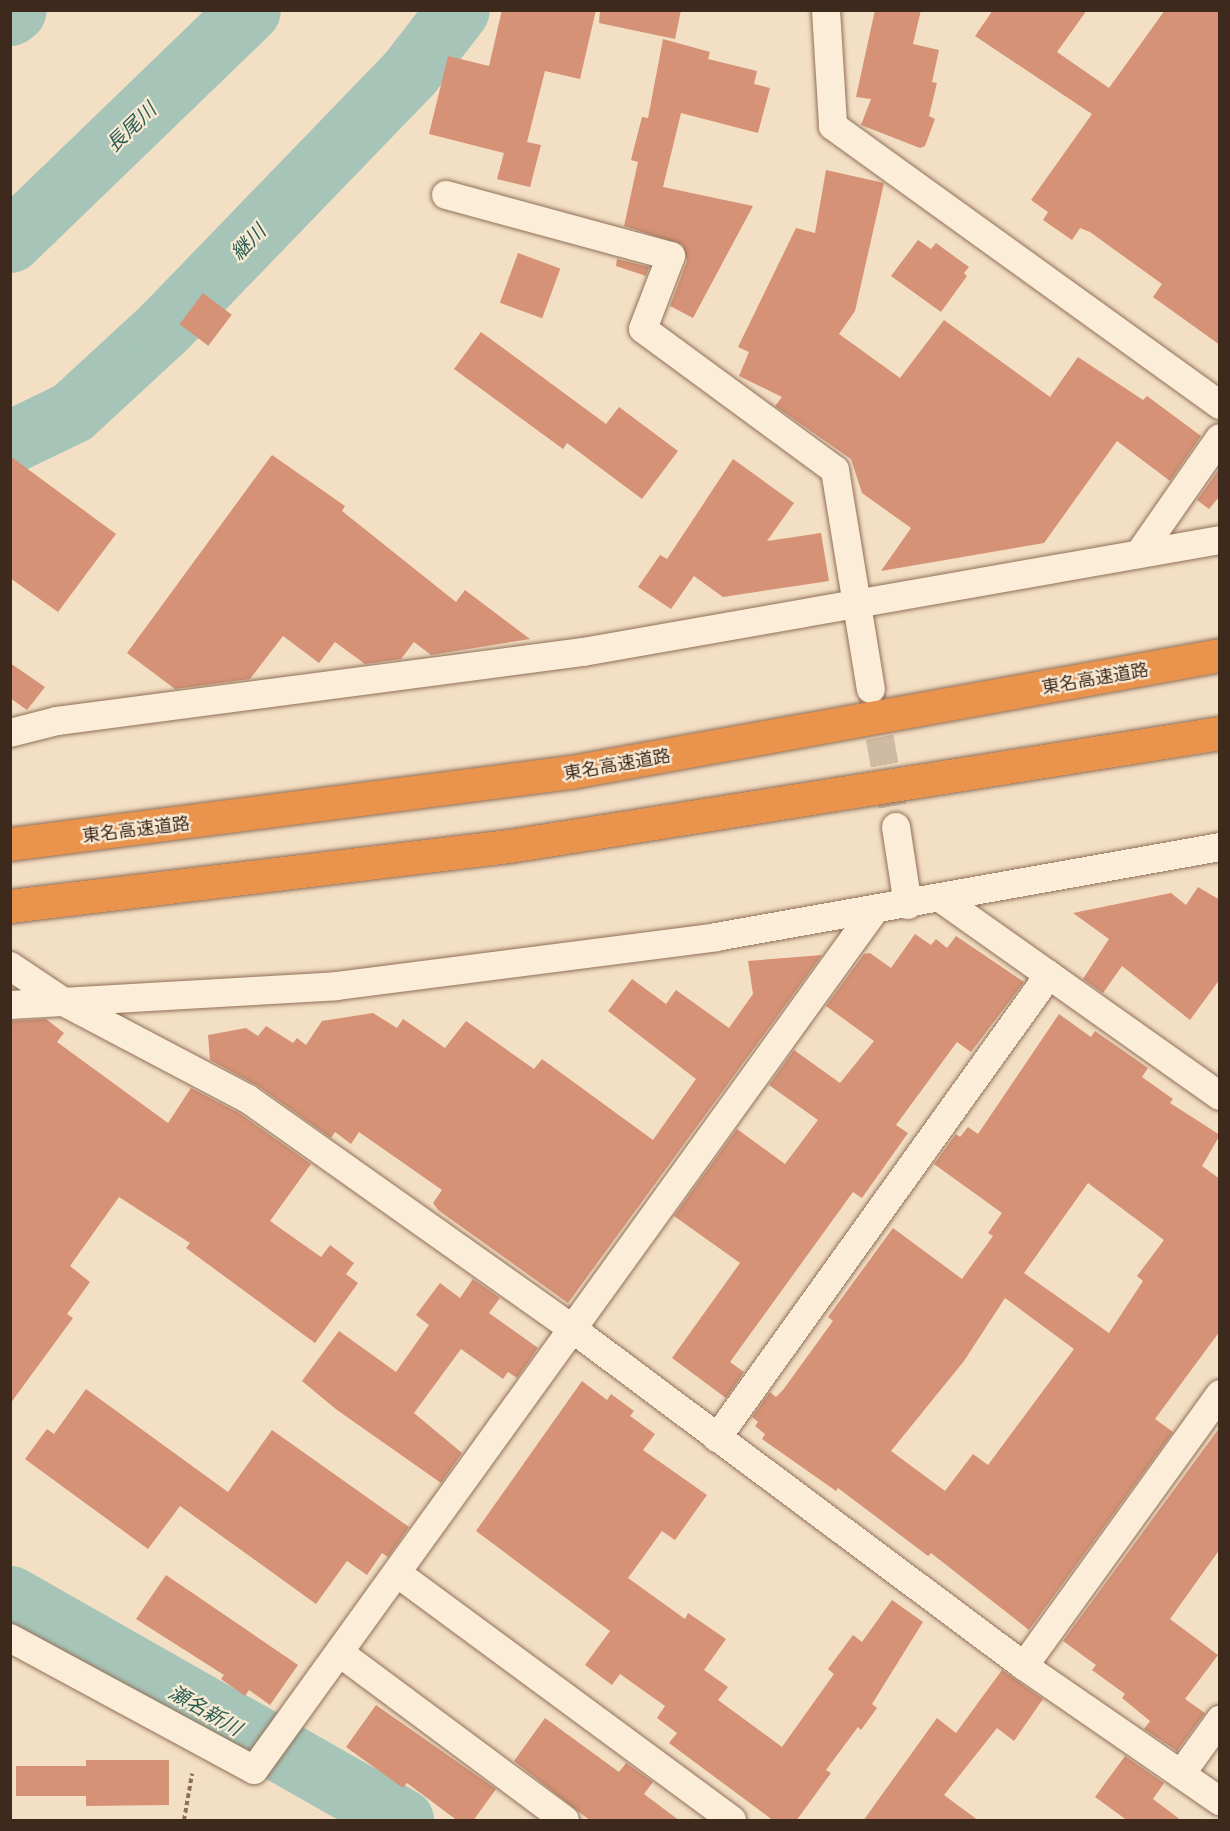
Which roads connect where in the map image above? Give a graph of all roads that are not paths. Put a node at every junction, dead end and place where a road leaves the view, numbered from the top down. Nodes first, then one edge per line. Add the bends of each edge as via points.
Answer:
1 (826, 10) edge
2 (446, 195) dead end
3 (1220, 405) edge
4 (1220, 438) edge
5 (1220, 540) edge
6 (1139, 554) junction
7 (857, 604) junction
8 (1220, 655) edge
9 (871, 689) tunnel mouth
10 (10, 733) edge
11 (1220, 733) edge
12 (896, 827) tunnel mouth
13 (10, 844) edge
14 (1220, 847) edge
15 (943, 900) junction
16 (908, 905) junction
17 (10, 906) edge
18 (873, 911) junction
19 (10, 966) edge
20 (1049, 975) junction
21 (64, 1002) junction
22 (10, 1005) edge
23 (1220, 1095) edge
24 (574, 1330) junction
25 (1220, 1394) edge
26 (717, 1438) junction
27 (397, 1574) junction
28 (10, 1638) edge
29 (340, 1653) junction
30 (1024, 1666) junction
31 (1220, 1720) edge
32 (1181, 1774) junction
33 (1220, 1801) edge
34 (718, 1817) edge
35 (565, 1821) edge

1 - 3 street via 833,126
2 - 7 street via 671,256 643,329 835,470
4 - 6 street
5 - 6 street
6 - 7 street
7 - 9 street
7 - 10 street via 583,652 57,721
8 - 13 highway, 東名高速道路 via 571,772
11 - 17 highway via 509,846
12 - 16 street
14 - 15 street
15 - 16 street
15 - 20 street
16 - 18 street
18 - 21 street via 716,937 336,986
18 - 24 street
19 - 21 street
20 - 23 street
20 - 26 street
21 - 22 street
21 - 24 street via 248,1099
24 - 26 street
24 - 27 street
25 - 30 street
26 - 30 street
27 - 29 street
27 - 34 street
28 - 29 street via 254,1770
29 - 35 street
30 - 32 street
31 - 32 street
32 - 33 street

